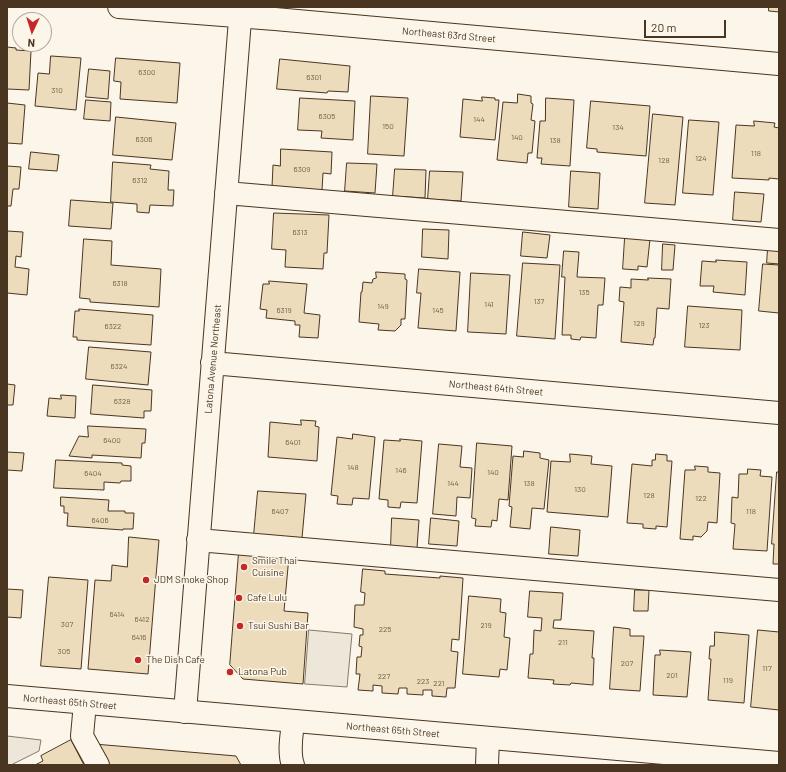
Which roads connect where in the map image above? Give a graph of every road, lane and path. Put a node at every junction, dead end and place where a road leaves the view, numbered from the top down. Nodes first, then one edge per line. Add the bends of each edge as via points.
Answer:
1 (119, 7) edge
2 (240, 12) edge
3 (779, 64) edge
4 (226, 193) junction
5 (779, 240) edge
6 (212, 363) junction
7 (779, 413) edge
8 (198, 540) junction
9 (779, 590) edge
10 (7, 696) edge
11 (85, 703) junction
12 (185, 712) junction
13 (293, 721) junction
14 (488, 739) junction
15 (776, 763) edge
16 (98, 765) edge
17 (293, 765) edge
18 (486, 765) edge

1 - 2 street, Northeast 63rd Street
2 - 3 street, Northeast 63rd Street
2 - 4 street, Latona Avenue Northeast
4 - 5 street
4 - 6 street, Latona Avenue Northeast
6 - 7 street, Northeast 64th Street
6 - 8 street, Latona Avenue Northeast
8 - 9 street
8 - 12 street, Latona Avenue Northeast
10 - 11 street, Northeast 65th Street
11 - 12 street, Northeast 65th Street
11 - 16 street via 82,736
12 - 13 street, Northeast 65th Street
13 - 14 street, Northeast 65th Street
13 - 17 street
14 - 15 street, Northeast 65th Street
14 - 18 street

